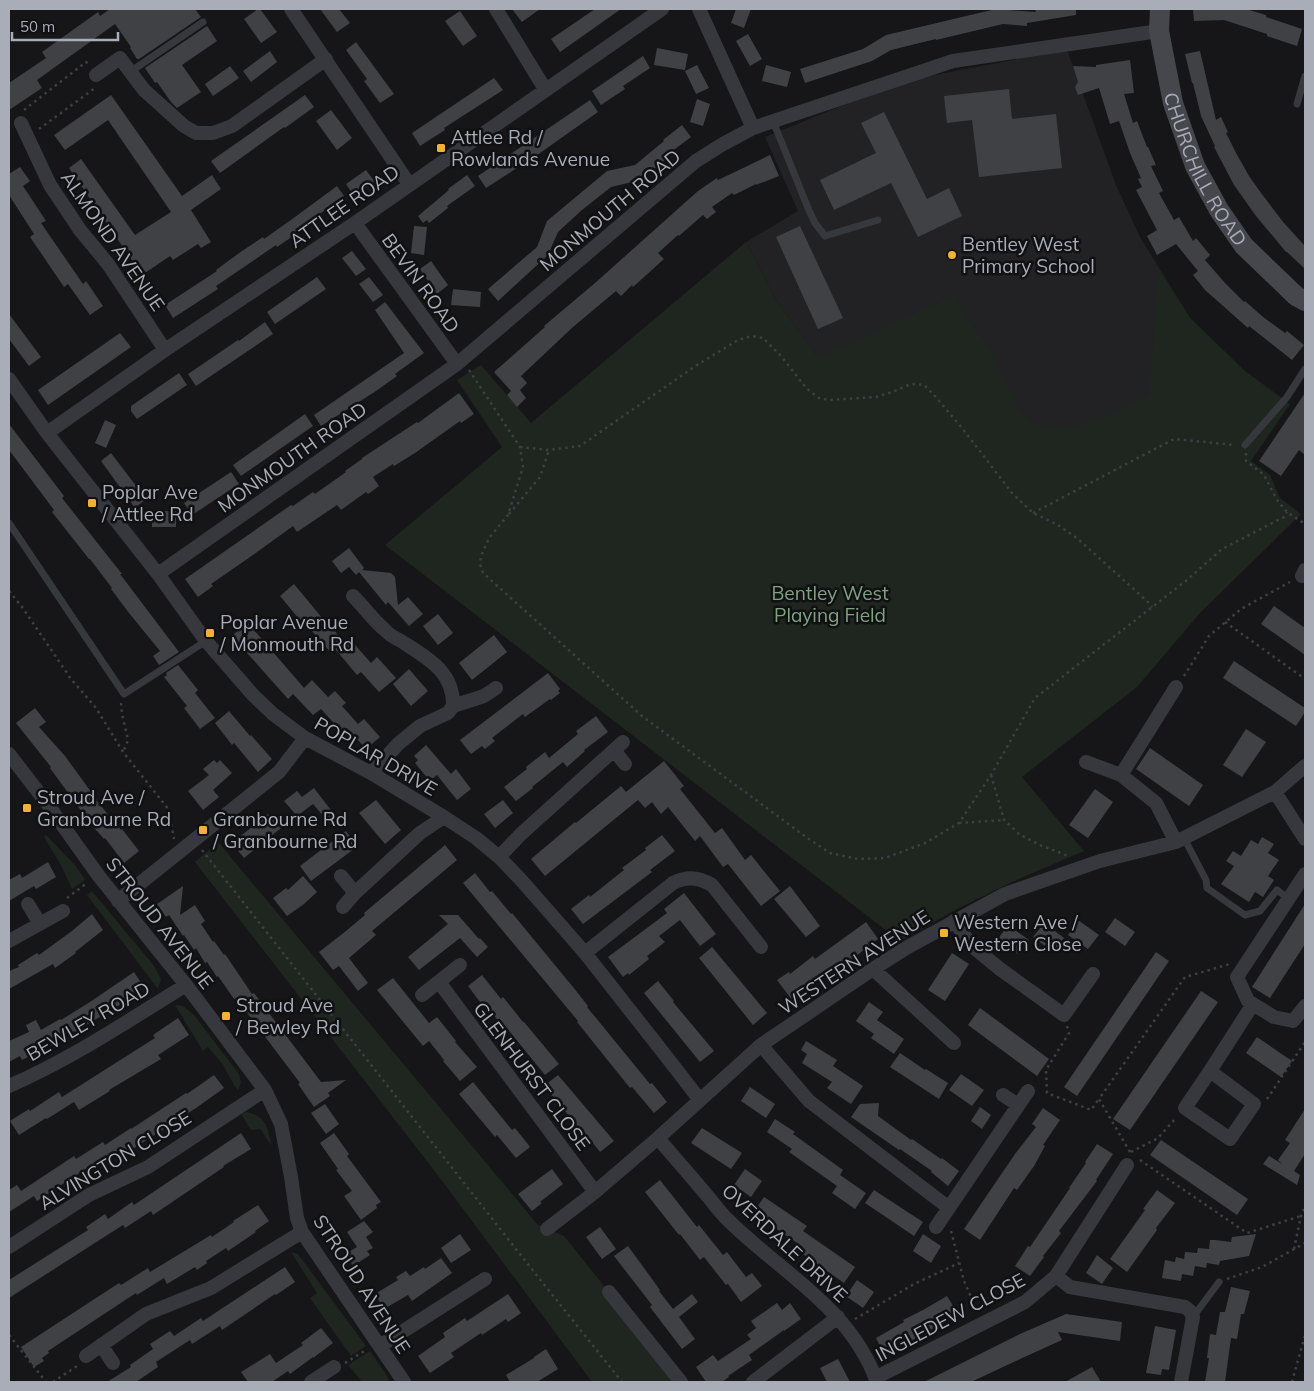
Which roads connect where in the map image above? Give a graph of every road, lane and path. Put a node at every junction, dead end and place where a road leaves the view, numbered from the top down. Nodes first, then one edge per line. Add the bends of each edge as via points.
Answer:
1 (291, 9) edge
2 (496, 9) edge
3 (662, 9) edge
4 (699, 9) edge
5 (1160, 9) edge
6 (203, 22) dead end
7 (1159, 31) junction
8 (326, 59) junction
9 (130, 72) junction
10 (96, 75) junction
11 (1305, 76) edge
12 (545, 90) junction
13 (1297, 104) dead end
14 (773, 121) junction
15 (21, 123) joint
16 (753, 128) junction
17 (28, 138) junction
18 (408, 184) junction
19 (878, 220) dead end
20 (355, 222) junction
21 (1305, 301) edge
22 (165, 350) junction
23 (460, 362) junction
24 (1305, 370) edge
25 (9, 378) edge
26 (47, 433) junction
27 (1245, 446) junction
28 (520, 447) junction
29 (549, 450) junction
30 (1287, 512) junction
31 (1033, 513) junction
32 (508, 516) junction
33 (9, 523) edge
34 (1305, 524) edge
35 (1303, 573) edge
36 (158, 574) junction
37 (9, 592) edge
38 (353, 596) dead end
39 (1152, 607) junction
40 (1225, 622) junction
41 (206, 640) junction
42 (1305, 679) edge
43 (1176, 687) joint
44 (496, 688) dead end
45 (124, 694) junction
46 (453, 706) junction
47 (305, 738) junction
48 (123, 752) junction
49 (9, 754) edge
50 (1086, 762) dead end
51 (625, 764) dead end
52 (1305, 766) edge
53 (370, 772) junction
54 (990, 775) junction
55 (1121, 775) junction
56 (1275, 792) junction
57 (444, 817) junction
58 (1004, 820) junction
59 (959, 823) junction
60 (1305, 839) edge
61 (194, 840) junction
62 (1180, 840) junction
63 (179, 851) junction
64 (499, 857) junction
65 (1081, 867) junction
66 (1305, 874) edge
67 (98, 875) junction
68 (341, 876) dead end
69 (355, 894) junction
70 (1289, 899) junction
71 (118, 901) junction
72 (28, 904) dead end
73 (343, 907) dead end
74 (63, 911) joint
75 (954, 921) junction
76 (40, 924) junction
77 (9, 941) edge
78 (761, 947) dead end
79 (585, 953) junction
80 (460, 965) dead end
81 (873, 969) junction
82 (1093, 974) dead end
83 (439, 982) junction
84 (186, 985) junction
85 (422, 995) dead end
86 (1253, 1004) junction
87 (1305, 1006) edge
88 (1064, 1015) junction
89 (1305, 1042) edge
90 (954, 1043) dead end
91 (761, 1045) junction
92 (1210, 1071) junction
93 (9, 1086) edge
94 (265, 1090) junction
95 (1028, 1091) dead end
96 (1003, 1094) dead end
97 (1099, 1099) dead end
98 (700, 1100) junction
99 (1254, 1104) junction
100 (1018, 1105) junction
101 (1185, 1108) junction
102 (658, 1138) junction
103 (1129, 1159) joint
104 (594, 1192) junction
105 (1305, 1207) edge
106 (949, 1208) junction
107 (936, 1227) dead end
108 (548, 1229) dead end
109 (302, 1232) junction
110 (1305, 1243) edge
111 (9, 1246) edge
112 (1294, 1250) junction
113 (959, 1263) junction
114 (1056, 1276) junction
115 (485, 1279) dead end
116 (1219, 1282) joint
117 (609, 1292) dead end
118 (1193, 1317) junction
119 (841, 1321) junction
120 (983, 1324) junction
121 (9, 1335) edge
122 (1305, 1336) edge
123 (379, 1344) junction
124 (101, 1346) junction
125 (86, 1356) joint
126 (113, 1363) dead end
127 (334, 1367) joint
128 (876, 1380) edge
129 (46, 1382) edge
130 (53, 1382) edge
131 (310, 1382) edge
132 (404, 1382) edge
133 (622, 1382) edge
134 (681, 1382) edge
135 (753, 1382) edge
136 (1181, 1382) edge
137 (1292, 1382) edge

1 - 8 street
2 - 12 street
3 - 12 street, ATTLEE ROAD
4 - 16 street
5 - 7 street, CHURCHILL ROAD
6 - 9 lane
7 - 14 street, MONMOUTH ROAD via 953,61
7 - 21 street, CHURCHILL ROAD via 1173,103 1194,166 1244,246
8 - 9 street via 232,126 213,133 196,133 184,126 144,90
8 - 18 street
9 - 10 street via 120,58
10 - 15 path via 86,62 17,115
10 - 17 path via 99,86
11 - 13 lane
12 - 18 street, ATTLEE ROAD
14 - 16 street, MONMOUTH ROAD
14 - 19 lane via 808,208 826,236
15 - 17 street, ALMOND AVENUE
16 - 23 street, MONMOUTH ROAD via 696,161
17 - 22 street, ALMOND AVENUE via 50,185
18 - 20 street, ATTLEE ROAD
20 - 22 street, ATTLEE ROAD
20 - 23 street, BEVIN ROAD
22 - 26 street, ATTLEE ROAD
23 - 28 path
23 - 36 street, MONMOUTH ROAD
24 - 27 lane via 1287,397
25 - 26 street, POPLAR DRIVE
26 - 36 street, POPLAR DRIVE
27 - 30 path via 1246,461 1264,475
27 - 31 path via 1174,439
28 - 29 path
28 - 32 path via 523,467
29 - 31 path via 580,446 697,365 738,340 752,336 763,338 807,389 819,398 876,397 911,384 924,385 1012,493
29 - 32 path via 540,477
30 - 34 path
30 - 39 path via 1284,517 1222,549
31 - 39 path via 1078,539
32 - 59 path via 489,538 481,556 483,573 642,716 806,837 830,852 858,859 885,858 924,843
33 - 45 lane
35 - 40 path via 1240,609
36 - 41 street, POPLAR DRIVE
37 - 48 path via 96,708
38 - 46 street via 385,631 425,656 442,671 454,695
39 - 54 path via 1035,698
40 - 42 path
40 - 43 path via 1210,636
41 - 45 lane
41 - 47 street, POPLAR DRIVE via 266,708
43 - 55 street
44 - 46 street via 484,696
45 - 48 path via 121,708 128,740
46 - 53 street via 448,712 420,726
47 - 53 street, POPLAR DRIVE
47 - 61 street via 279,772
48 - 63 path via 169,810
49 - 67 street, STROUD AVENUE
50 - 55 street
51 - 64 street via 618,746
52 - 56 street, WESTERN AVENUE
53 - 57 street, POPLAR DRIVE
54 - 58 path
54 - 59 path
55 - 62 street via 1156,803
56 - 60 street
56 - 62 street, WESTERN AVENUE
57 - 64 street, POPLAR DRIVE
57 - 69 street via 420,833
58 - 59 path
58 - 65 path via 1019,834 1064,854
61 - 63 street
61 - 133 path
62 - 65 street, WESTERN AVENUE
62 - 70 lane via 1206,880 1207,888 1245,915 1260,911 1277,890
63 - 71 street
64 - 79 street, POPLAR DRIVE
65 - 75 street, WESTERN AVENUE via 1005,894
66 - 70 street
67 - 71 street, STROUD AVENUE
67 - 74 path via 59,904
68 - 69 street
69 - 73 street
70 - 86 street via 1237,977 1248,1001
71 - 84 street, STROUD AVENUE
72 - 76 street
74 - 76 street
75 - 81 street, WESTERN AVENUE
75 - 88 street via 972,946
76 - 77 street
78 - 79 street via 712,885 704,880 682,878
79 - 98 street, POPLAR DRIVE
80 - 83 street
81 - 90 street
81 - 91 street, WESTERN AVENUE
82 - 88 street
83 - 85 street
83 - 104 street, GLENHURST CLOSE
84 - 93 street, BEWLEY ROAD via 103,1037
84 - 94 street, STROUD AVENUE
86 - 87 street via 1274,1017 1294,1021
86 - 92 street
88 - 97 path via 1069,1032 1046,1070 1047,1093 1091,1110
89 - 99 path via 1266,1101
91 - 98 street, WESTERN AVENUE
91 - 106 street via 809,1101
92 - 99 street
92 - 101 street
94 - 109 street, STROUD AVENUE via 281,1124
94 - 111 street, ALVINGTON CLOSE via 148,1167 89,1195
95 - 100 street
96 - 100 street
98 - 102 street, WESTERN AVENUE
99 - 101 street via 1230,1139
100 - 106 street
101 - 103 path via 1158,1138
102 - 104 street, WESTERN AVENUE
102 - 119 street, OVERDALE DRIVE via 726,1218
103 - 114 street, INGLEDEW CLOSE
104 - 108 street, WESTERN AVENUE
105 - 112 path via 1300,1216
106 - 107 street
106 - 113 path
109 - 123 street, STROUD AVENUE
109 - 124 street via 211,1288 146,1314
110 - 112 path
112 - 116 path via 1262,1267
113 - 119 path
113 - 120 path
114 - 118 street via 1070,1287 1185,1306
114 - 120 street, INGLEDEW CLOSE via 1024,1302
115 - 123 street
116 - 118 lane
117 - 134 street
118 - 136 street
119 - 128 street, OVERDALE DRIVE
119 - 135 street
120 - 128 street, INGLEDEW CLOSE
121 - 129 path
122 - 137 path
123 - 127 path via 336,1370
123 - 132 street, STROUD AVENUE
124 - 125 street
124 - 126 street
125 - 130 path via 89,1359
127 - 131 street

